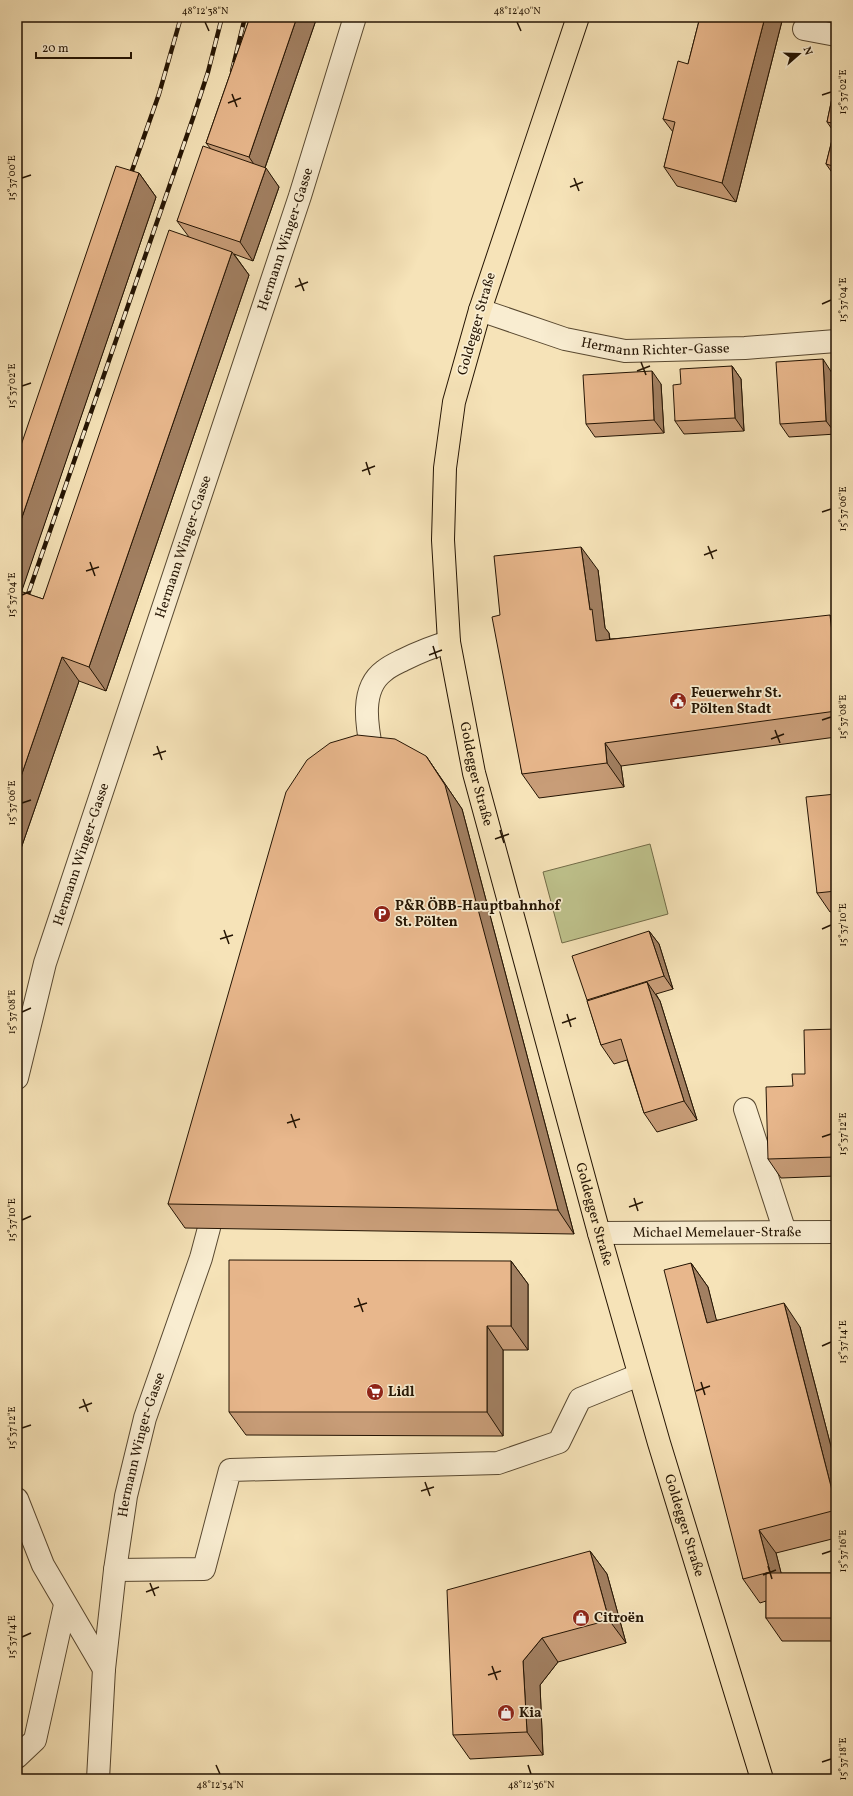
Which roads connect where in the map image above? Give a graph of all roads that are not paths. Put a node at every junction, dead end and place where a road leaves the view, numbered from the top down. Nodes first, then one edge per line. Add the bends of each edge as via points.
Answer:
1 (355, 17) edge
2 (578, 17) edge
3 (804, 29) dead end
4 (836, 35) edge
5 (480, 310) junction
6 (836, 341) edge
7 (449, 642) junction
8 (373, 758) edge
9 (17, 1078) edge
10 (746, 1109) dead end
11 (209, 1228) edge
12 (785, 1232) junction
13 (836, 1232) edge
14 (599, 1233) junction
15 (639, 1375) junction
16 (17, 1499) edge
17 (115, 1570) junction
18 (65, 1605) junction
19 (104, 1669) junction
20 (17, 1757) edge
21 (98, 1779) edge
22 (762, 1779) edge

1 - 9 street, Hermann Winger-Gasse via 300,196 45,963
2 - 5 main road, Goldegger Straße
3 - 4 street
5 - 6 street, Hermann Richter-Gasse via 565,339 625,351 745,348
5 - 7 main road, Goldegger Straße via 454,402 445,468 443,540
7 - 8 street via 426,648 395,664 383,671 371,687 367,724
7 - 14 main road, Goldegger Straße via 474,773
10 - 12 street
11 - 17 street, Hermann Winger-Gasse via 145,1418 126,1496
12 - 13 street, Michael Memelauer-Straße
12 - 14 street, Michael Memelauer-Straße
14 - 15 main road, Goldegger Straße
15 - 17 street via 580,1399 559,1442 498,1463 230,1470 204,1569
15 - 22 main road, Goldegger Straße
16 - 18 street via 43,1565
17 - 19 street, Hermann Winger-Gasse
18 - 19 street
18 - 20 street via 35,1740
19 - 21 street, Hermann Winger-Gasse

